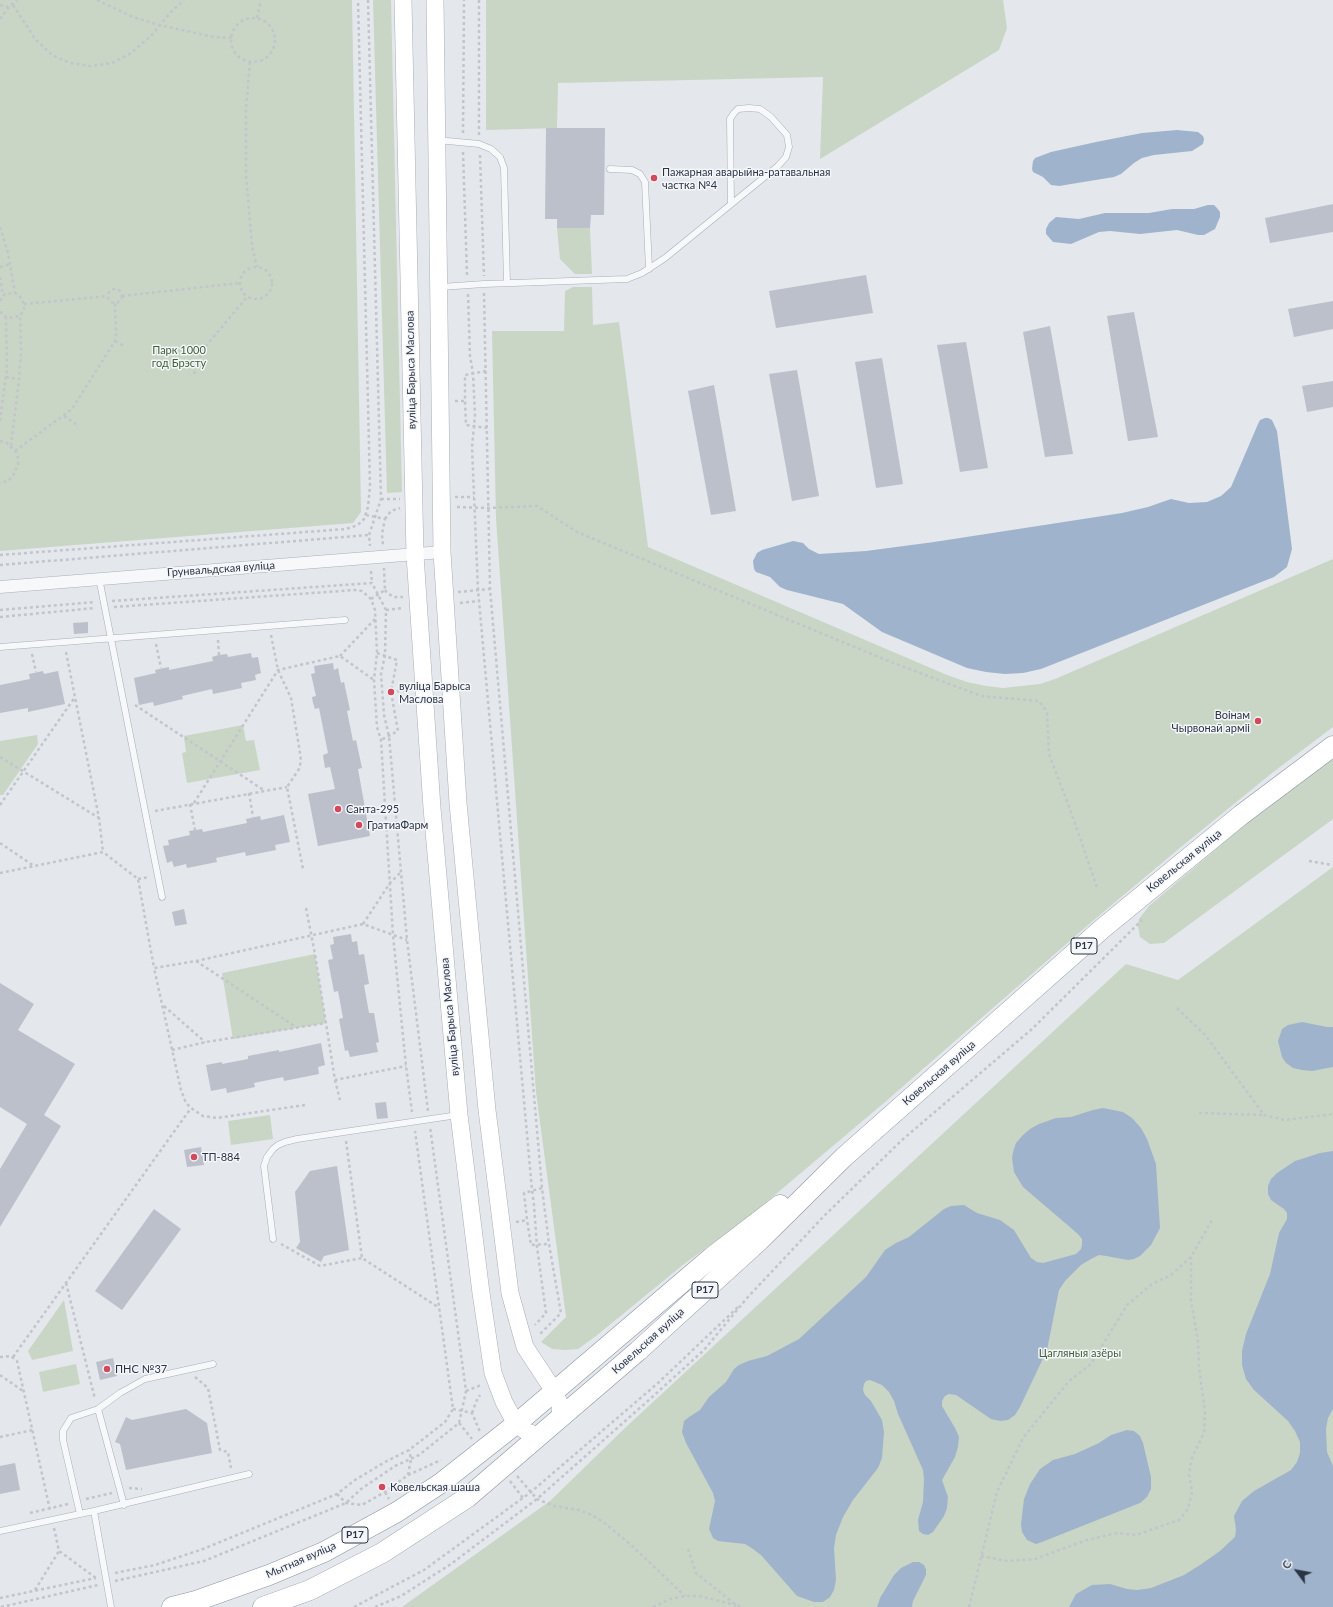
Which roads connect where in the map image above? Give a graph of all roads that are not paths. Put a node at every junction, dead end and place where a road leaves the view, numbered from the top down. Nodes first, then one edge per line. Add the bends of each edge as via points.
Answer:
1 (403, 0) edge
2 (435, 0) edge
3 (436, 140) junction
4 (610, 169) dead end
5 (731, 204) junction
6 (649, 269) junction
7 (506, 283) junction
8 (439, 287) junction
9 (442, 552) junction
10 (415, 555) junction
11 (99, 578) junction
12 (0, 586) edge
13 (345, 620) dead end
14 (110, 638) junction
15 (0, 647) edge
16 (1333, 746) edge
17 (162, 897) dead end
18 (459, 1115) junction
19 (844, 1157) junction
20 (273, 1239) road end
21 (213, 1364) dead end
22 (554, 1391) junction
23 (98, 1409) junction
24 (560, 1418) junction
25 (516, 1424) junction
26 (540, 1436) junction
27 (249, 1474) dead end
28 (124, 1505) junction
29 (94, 1511) junction
30 (80, 1514) junction
31 (0, 1531) edge
32 (111, 1607) edge
33 (172, 1607) edge
34 (263, 1607) edge

1 - 10 main road, вуліца Барыса Маслова
2 - 3 main road
3 - 7 lane via 479,144 500,157 504,168
3 - 8 main road
4 - 6 lane via 632,170 640,174 645,182
5 - 5 lane via 778,166 788,152 789,139 784,131 771,116 760,109 741,108 730,119
5 - 6 lane
6 - 7 lane via 627,280
7 - 8 lane
8 - 9 main road
9 - 10 street, Грунвальдская вуліца
9 - 22 main road via 458,804 487,1110 510,1293 527,1351
10 - 11 street, Грунвальдская вуліца
10 - 18 main road, вуліца Барыса Маслова via 432,808
11 - 12 street, Грунвальдская вуліца
11 - 14 lane
13 - 14 lane
14 - 15 lane
14 - 17 lane
16 - 19 highway, Ковельская вуліца / Р17 via 1241,815 1103,928
18 - 20 lane via 285,1142 273,1149 264,1166
18 - 25 main road, вуліца Барыса Маслова via 493,1373
19 - 22 highway, Р17 via 712,1257
19 - 24 highway, Ковельская вуліца / Р17 via 760,1240
21 - 23 lane via 136,1383
22 - 24 main road via 560,1405
22 - 25 highway, Мытная вуліца / Р17
23 - 28 lane
23 - 30 lane via 70,1418 63,1431
24 - 26 highway, Р17
25 - 26 main road via 527,1432
25 - 33 highway, Мытная вуліца / Р17 via 441,1483 397,1512 331,1548 270,1575
26 - 34 highway, Р17 via 468,1497 382,1553 310,1590
27 - 28 lane
28 - 29 lane
29 - 30 lane
29 - 32 lane
30 - 31 lane

